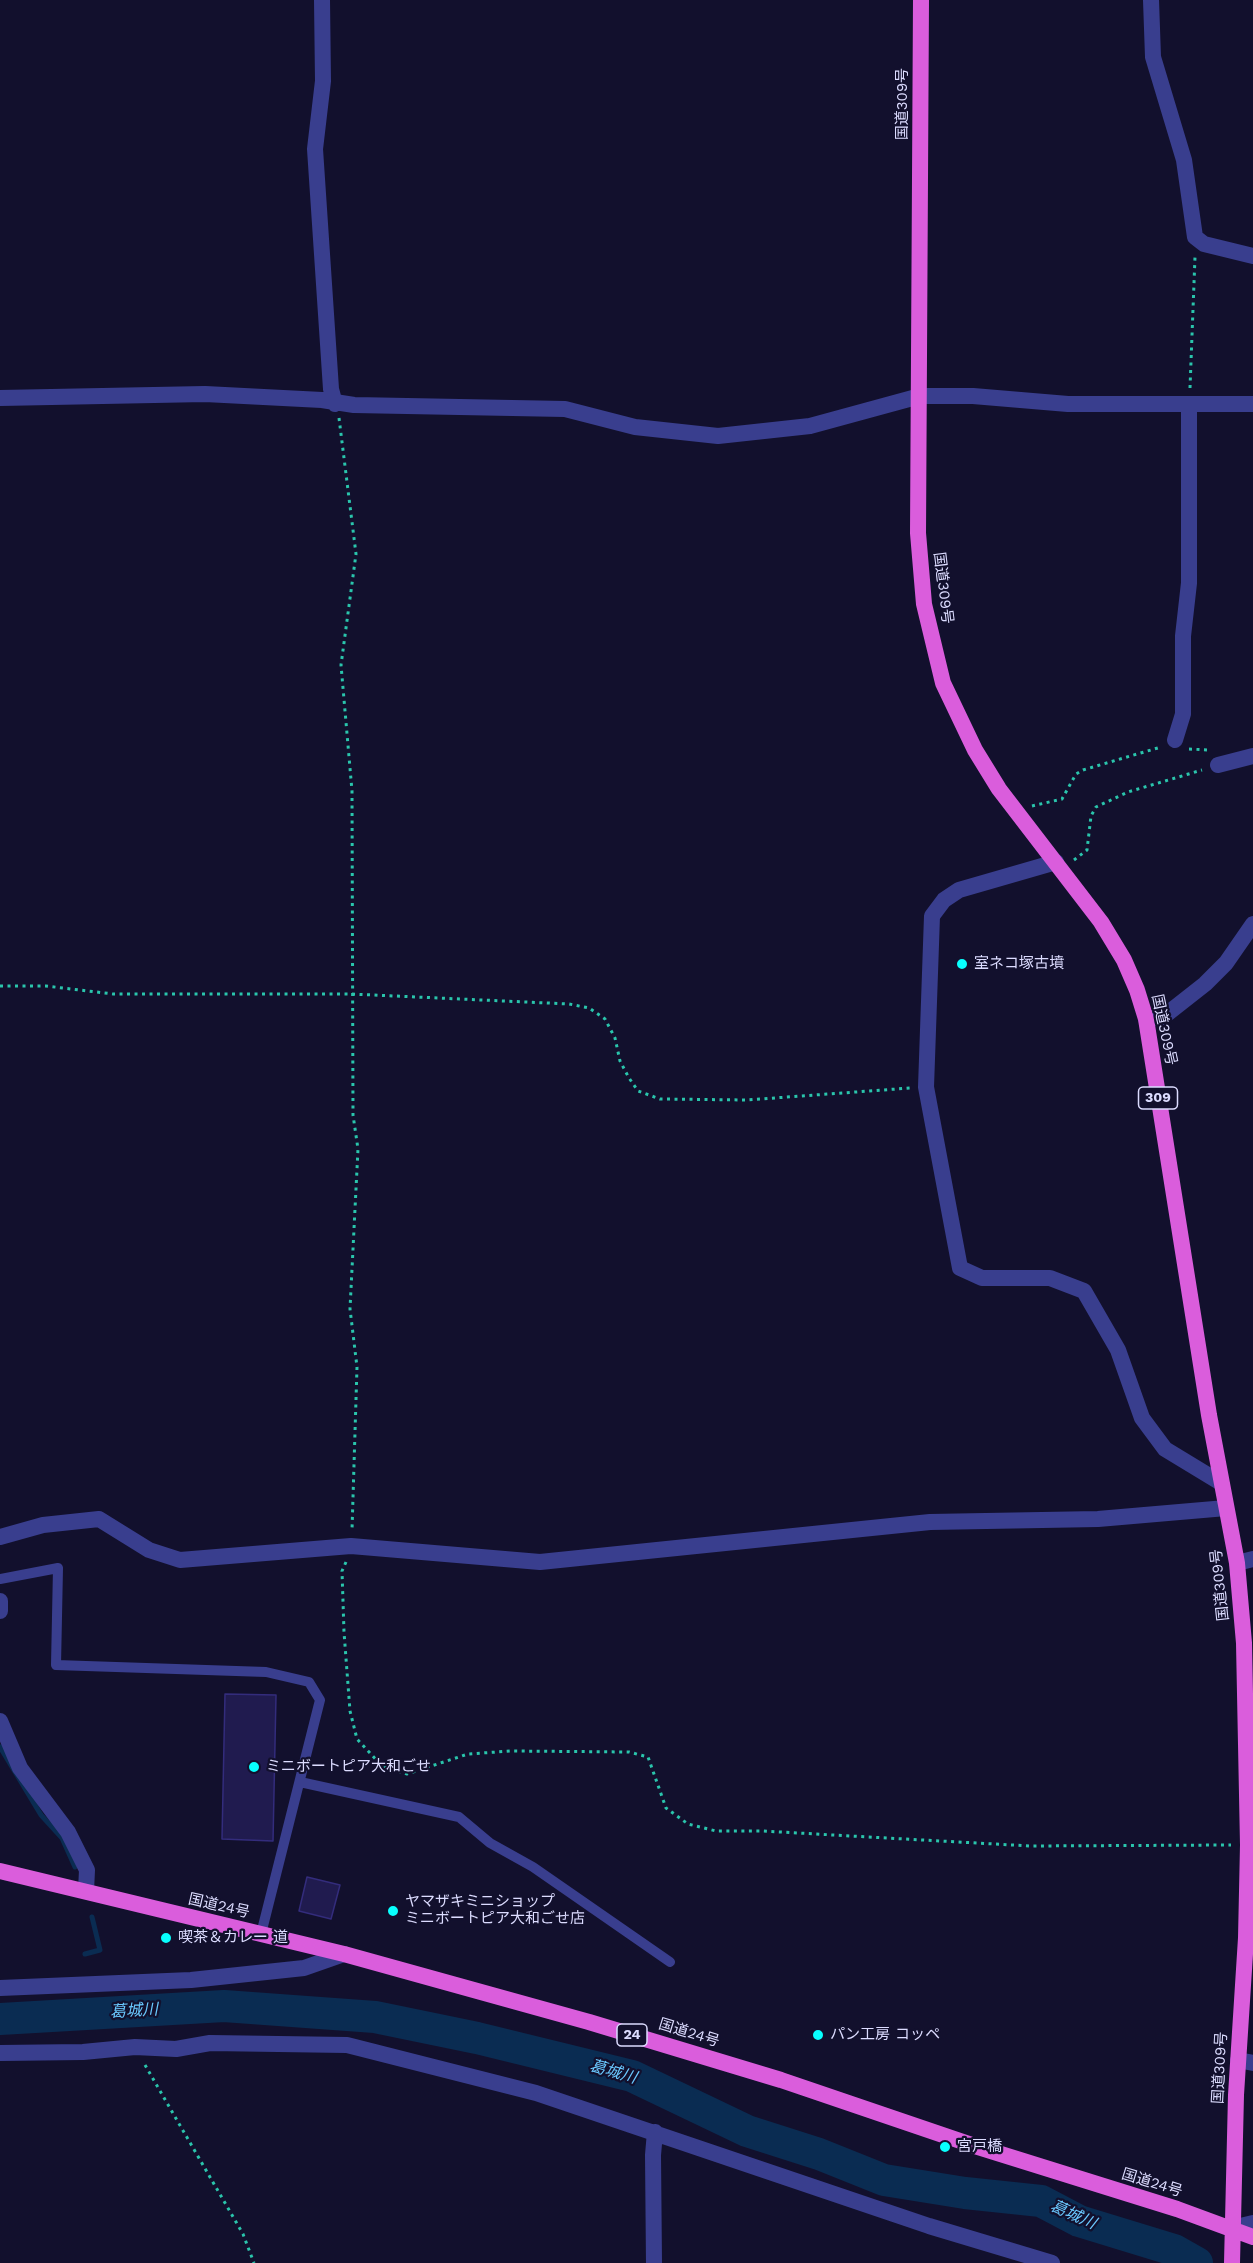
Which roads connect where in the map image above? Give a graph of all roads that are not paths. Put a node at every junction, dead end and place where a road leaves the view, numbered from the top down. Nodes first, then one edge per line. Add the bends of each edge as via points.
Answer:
1 (322, 0) edge
2 (921, 0) edge
3 (1151, 0) edge
4 (1253, 256) edge
5 (920, 396) junction
6 (0, 398) edge
7 (335, 404) junction
8 (1189, 404) junction
9 (1253, 404) edge
10 (1175, 740) road end
11 (1253, 756) edge
12 (1218, 765) road end
13 (1059, 865) junction
14 (1253, 924) edge
15 (1146, 1019) junction
16 (1221, 1484) junction
17 (1226, 1508) junction
18 (0, 1537) edge
19 (1245, 1561) edge
20 (0, 1579) edge
21 (0, 1601) edge
22 (0, 1611) edge
23 (1248, 1649) edge
24 (0, 1721) edge
25 (300, 1782) junction
26 (1250, 1814) edge
27 (0, 1871) edge
28 (86, 1891) junction
29 (261, 1934) junction
30 (344, 1954) junction
31 (670, 1962) dead end
32 (0, 1988) edge
33 (0, 2053) edge
34 (1246, 2062) edge
35 (656, 2132) junction
36 (1253, 2223) edge
37 (1232, 2228) junction
38 (1253, 2237) edge
39 (1232, 2257) edge
40 (654, 2263) edge
41 (1052, 2263) edge

1 - 7 street via 323,81 315,149
2 - 5 highway, 国道309号 / 309
3 - 4 street via 1153,57 1184,160 1195,237 1204,244
5 - 7 street via 810,426 718,436 635,427 565,409
5 - 8 street via 1068,404
5 - 13 highway, 国道309号 / 309 via 919,542 924,604 943,683 999,789
6 - 7 street via 205,394
8 - 9 street
8 - 10 street via 1189,582 1183,636 1183,714
11 - 12 street
13 - 15 highway, 国道309号 / 309 via 1124,960
13 - 16 street via 959,890 944,900 933,916 926,1087 960,1268 982,1278 1050,1278 1084,1291 1118,1350 1142,1418 1165,1449
14 - 15 street via 1226,963 1205,984 1163,1017
15 - 16 highway, 国道309号 / 309
16 - 17 highway, 国道309号 / 309
17 - 18 street via 1098,1519 930,1522 540,1562 351,1546 180,1560 149,1550 99,1519 43,1525
17 - 19 highway, 国道309号 / 309
19 - 23 highway, 国道309号 / 309
20 - 25 lane via 58,1568 56,1665 266,1672 309,1682 320,1700
21 - 22 street
23 - 26 highway, 国道309号 / 309
24 - 28 street via 20,1768 78,1851 87,1870
25 - 29 lane
25 - 31 lane via 459,1817 490,1843 533,1867
26 - 34 highway, 国道309号 / 309
27 - 28 highway, 国道24号 / 24
28 - 29 highway, 国道24号 / 24
29 - 30 highway, 国道24号 / 24
30 - 32 street via 304,1968 190,1980
30 - 37 highway, 国道24号 / 24 via 699,2055
33 - 35 street via 176,2049 210,2043 347,2045 536,2093
34 - 37 highway, 国道309号 / 309
35 - 40 street
35 - 41 street via 929,2226
36 - 37 street
37 - 38 highway, 国道24号 / 24
37 - 39 highway, 国道309号 / 309

